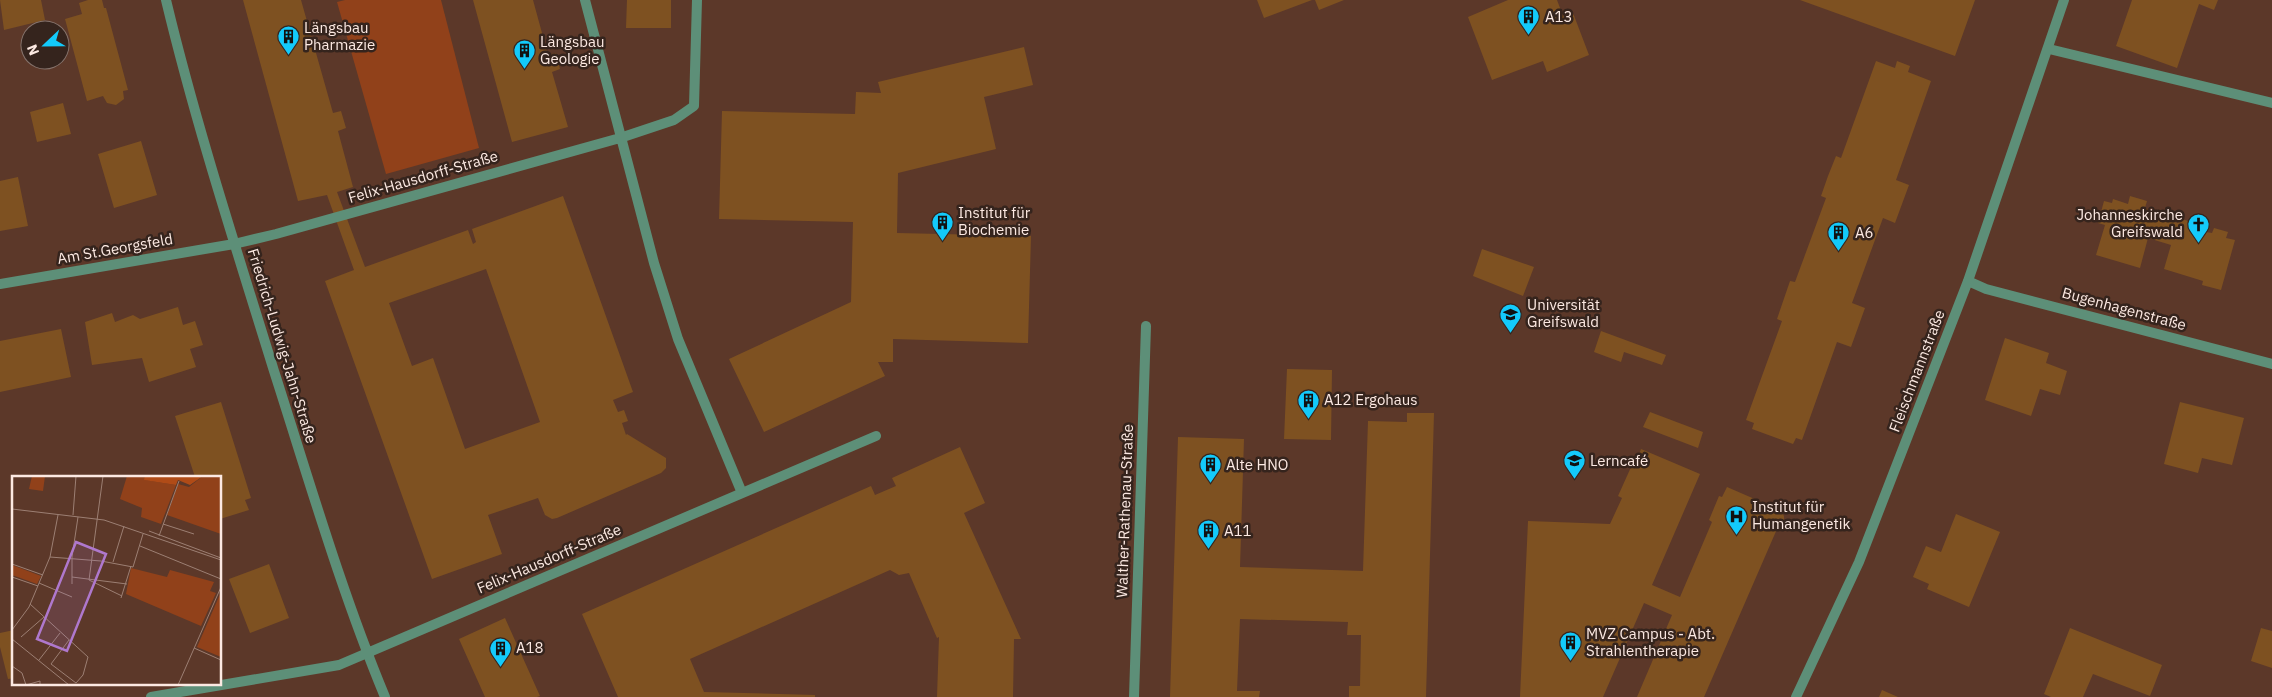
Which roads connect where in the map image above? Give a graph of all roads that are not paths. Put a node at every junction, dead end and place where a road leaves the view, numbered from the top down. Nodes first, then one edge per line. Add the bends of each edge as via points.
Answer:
1 (166, 0) edge
2 (585, 0) edge
3 (697, 0) edge
4 (2064, 0) edge
5 (2049, 49) junction
6 (2272, 103) edge
7 (620, 138) junction
8 (234, 244) junction
9 (1968, 281) junction
10 (0, 284) edge
11 (1146, 326) dead end
12 (2272, 364) edge
13 (876, 436) dead end
14 (742, 493) junction
15 (367, 652) junction
16 (151, 697) edge
17 (385, 697) edge
18 (1134, 697) edge
19 (1796, 697) edge

1 - 8 street, Friedrich-Ludwig-Jahn-Straße
2 - 7 street
3 - 7 street, Felix-Hausdorff-Straße via 694,106 674,120
4 - 5 street, Fleischmannstraße
5 - 6 street
5 - 9 street, Fleischmannstraße
7 - 8 street, Felix-Hausdorff-Straße
7 - 14 street via 678,339
8 - 10 street, Am St.Georgsfeld
8 - 15 street, Friedrich-Ludwig-Jahn-Straße
9 - 12 street, Bugenhagenstraße via 1986,289
9 - 19 street, Fleischmannstraße via 1858,562
11 - 18 street, Walther-Rathenau-Straße
13 - 14 street, Felix-Hausdorff-Straße
14 - 15 street, Felix-Hausdorff-Straße
15 - 16 street, Felix-Hausdorff-Straße via 339,665
15 - 17 street, Friedrich-Ludwig-Jahn-Straße

